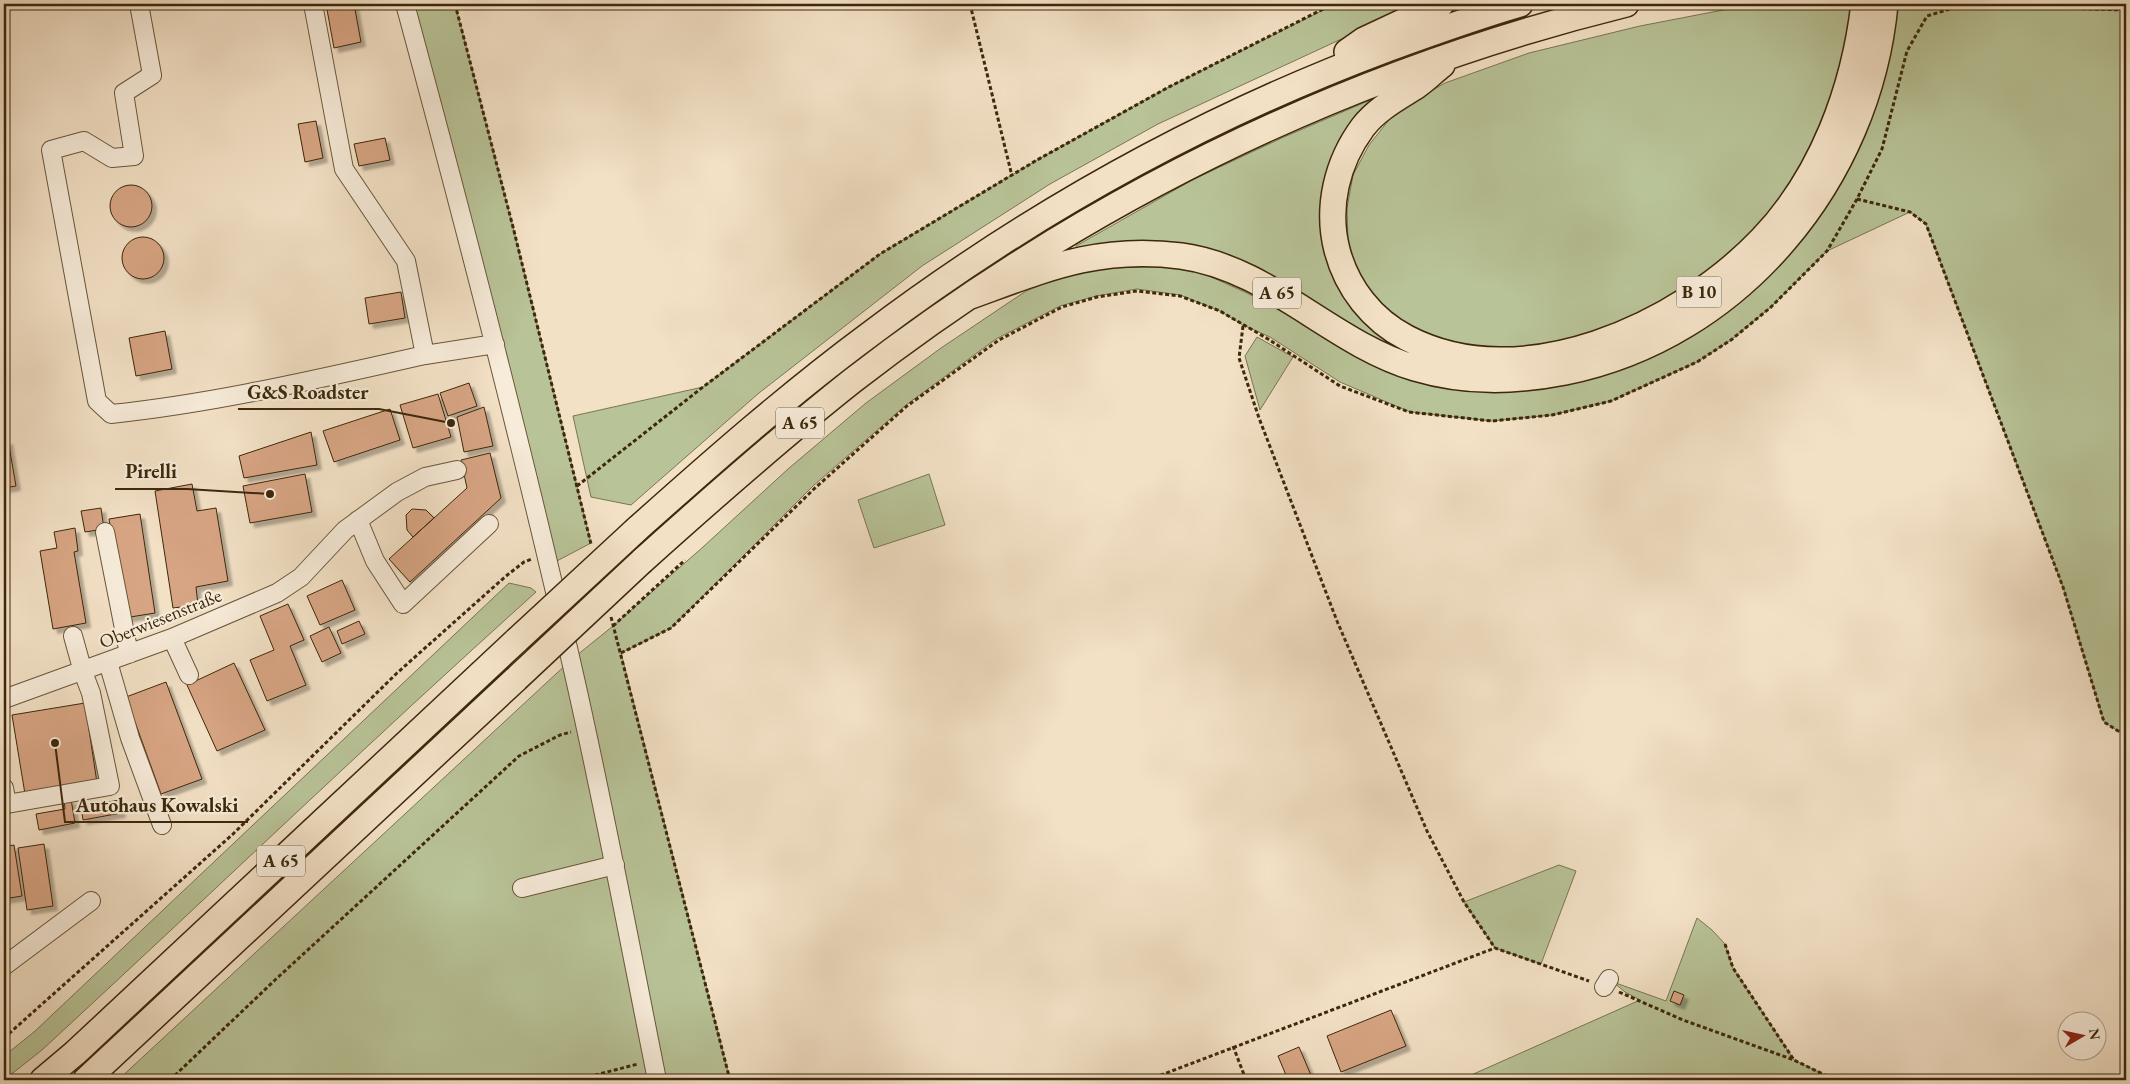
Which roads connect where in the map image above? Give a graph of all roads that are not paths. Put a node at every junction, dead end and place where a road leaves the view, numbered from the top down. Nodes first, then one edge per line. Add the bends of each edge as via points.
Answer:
1 (139, 4) edge
2 (314, 4) edge
3 (405, 4) edge
4 (1441, 4) edge
5 (1520, 4) edge
6 (1626, 4) edge
7 (1864, 4) edge
8 (1885, 4) edge
9 (1458, 51) junction
10 (1313, 77) junction
11 (968, 297) junction
12 (495, 344) junction
13 (425, 355) junction
14 (1458, 356) joint
15 (1580, 369) joint
16 (457, 470) dead end
17 (358, 520) junction
18 (489, 524) dead end
19 (105, 532) dead end
20 (73, 636) dead end
21 (172, 638) junction
22 (129, 654) junction
23 (108, 662) junction
24 (83, 672) junction
25 (190, 675) dead end
26 (4, 699) edge
27 (4, 788) edge
28 (162, 825) dead end
29 (615, 865) junction
30 (522, 888) dead end
31 (91, 901) dead end
32 (4, 966) edge
33 (43, 1080) edge
34 (86, 1080) edge
35 (657, 1080) edge

1 - 13 street via 152,75 124,93 134,156 112,158 84,141 51,150 97,401 111,414 150,410 258,391
2 - 13 street via 344,169 406,261
3 - 12 street
4 - 10 highway, A 65 via 1364,40
5 - 10 highway, A 65 via 1435,31
6 - 9 highway, A 65
7 - 14 highway, B 10 via 1856,58 1829,137 1809,175 1780,218 1736,263 1711,284 1670,310 1604,341 1530,357 1482,360
8 - 15 highway, B 10 via 1884,23 1862,109 1823,192 1788,239 1751,278 1701,315 1636,350
9 - 11 highway, A 65 via 1336,98 1219,150 1125,199
9 - 14 highway, A 65 via 1376,112 1365,125 1344,160 1338,177 1333,230 1344,272 1371,311 1407,338
10 - 33 highway, A 65, bridge via 1212,122 1092,187 991,248 868,335 758,423 637,529
11 - 15 highway, A 65 via 1071,261 1133,252 1167,254 1230,269 1286,298 1374,351 1419,369 1474,380 1507,380
11 - 34 highway, A 65, bridge via 852,381 642,561
12 - 13 street
12 - 29 street via 546,554
16 - 17 street, Oberwiesenstraße via 425,477
17 - 18 street via 375,561 403,604
17 - 21 street, Oberwiesenstraße via 301,577 277,593
19 - 22 street
20 - 24 street
21 - 22 street, Oberwiesenstraße
21 - 25 street
22 - 23 street, Oberwiesenstraße
23 - 24 street, Oberwiesenstraße
23 - 28 street via 130,738
24 - 26 street, Oberwiesenstraße
24 - 27 street via 91,693 110,786 7,804
29 - 30 street
29 - 35 street
31 - 32 street

